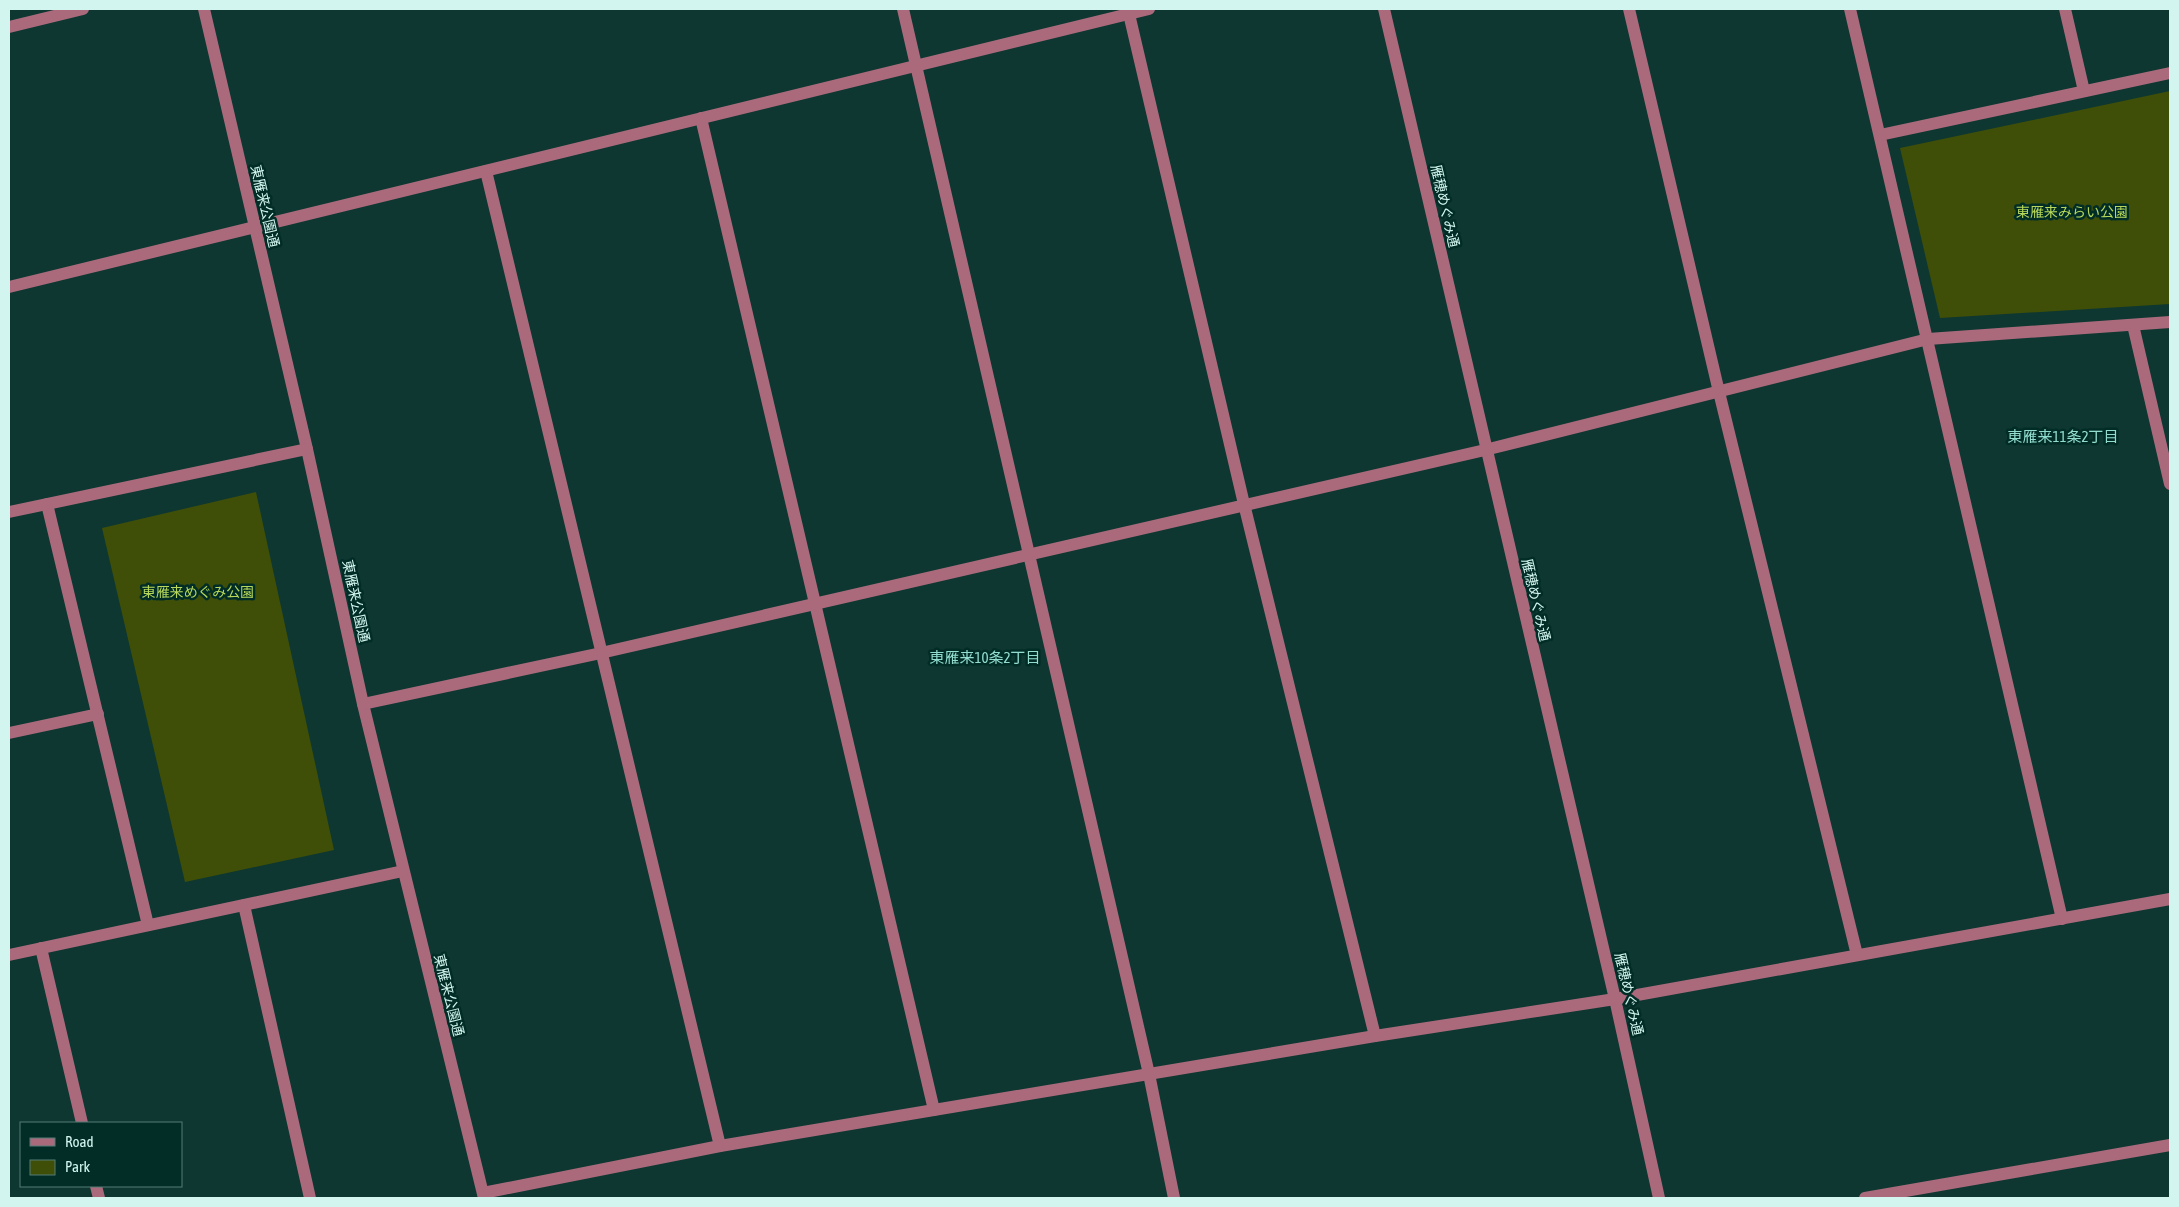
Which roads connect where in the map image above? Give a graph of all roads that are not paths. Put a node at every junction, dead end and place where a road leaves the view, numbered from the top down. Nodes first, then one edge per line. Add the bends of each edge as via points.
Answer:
1 (83, 9) edge
2 (204, 9) edge
3 (903, 9) edge
4 (1149, 9) edge
5 (1384, 9) edge
6 (1629, 9) edge
7 (1850, 9) edge
8 (2065, 9) edge
9 (1129, 14) junction
10 (9, 27) edge
11 (916, 65) junction
12 (2170, 73) edge
13 (2084, 91) junction
14 (701, 118) junction
15 (1880, 135) junction
16 (486, 171) junction
17 (254, 227) junction
18 (9, 287) edge
19 (2170, 322) edge
20 (2133, 325) junction
21 (1928, 339) junction
22 (1719, 392) junction
23 (307, 449) junction
24 (1485, 450) junction
25 (2170, 484) edge
26 (47, 504) junction
27 (1244, 504) junction
28 (9, 512) edge
29 (1029, 555) junction
30 (814, 604) junction
31 (601, 653) junction
32 (363, 704) junction
33 (98, 714) junction
34 (9, 733) edge
35 (403, 871) junction
36 (2170, 899) edge
37 (244, 905) junction
38 (2062, 918) junction
39 (148, 926) junction
40 (42, 948) junction
41 (9, 955) edge
42 (1857, 955) junction
43 (1615, 998) junction
44 (1375, 1036) junction
45 (1149, 1074) junction
46 (934, 1110) junction
47 (82, 1122) edge
48 (2170, 1145) edge
49 (720, 1146) junction
50 (483, 1195) edge
51 (310, 1198) edge
52 (1174, 1198) edge
53 (1659, 1198) edge
54 (1865, 1198) edge

1 - 10 street
2 - 17 street, 東雁来公園通
3 - 11 street
4 - 9 street
5 - 24 street, 雁穂めぐみ通
6 - 22 street
7 - 15 street
8 - 13 street
9 - 11 street
9 - 27 street
11 - 14 street
11 - 29 street
12 - 13 street
13 - 15 street
14 - 16 street
14 - 30 street
15 - 21 street
16 - 17 street
16 - 31 street
17 - 18 street
17 - 23 street, 東雁来公園通
19 - 20 street
20 - 21 street
20 - 25 street
21 - 22 street
21 - 38 street
22 - 24 street
22 - 42 street
23 - 26 street
23 - 32 street, 東雁来公園通
24 - 27 street
24 - 43 street, 雁穂めぐみ通
26 - 28 street
26 - 33 street
27 - 29 street
27 - 44 street
29 - 30 street
29 - 45 street
30 - 31 street
30 - 46 street
31 - 32 street
31 - 49 street
32 - 35 street, 東雁来公園通
33 - 34 street
33 - 39 street
35 - 37 street
35 - 50 street, 東雁来公園通
36 - 38 street
37 - 39 street
37 - 51 street
38 - 42 street
39 - 40 street
40 - 41 street
40 - 47 street
42 - 43 street
43 - 44 street
43 - 53 street, 雁穂めぐみ通
44 - 45 street
45 - 46 street
45 - 52 street
46 - 49 street
48 - 54 street
49 - 50 street

